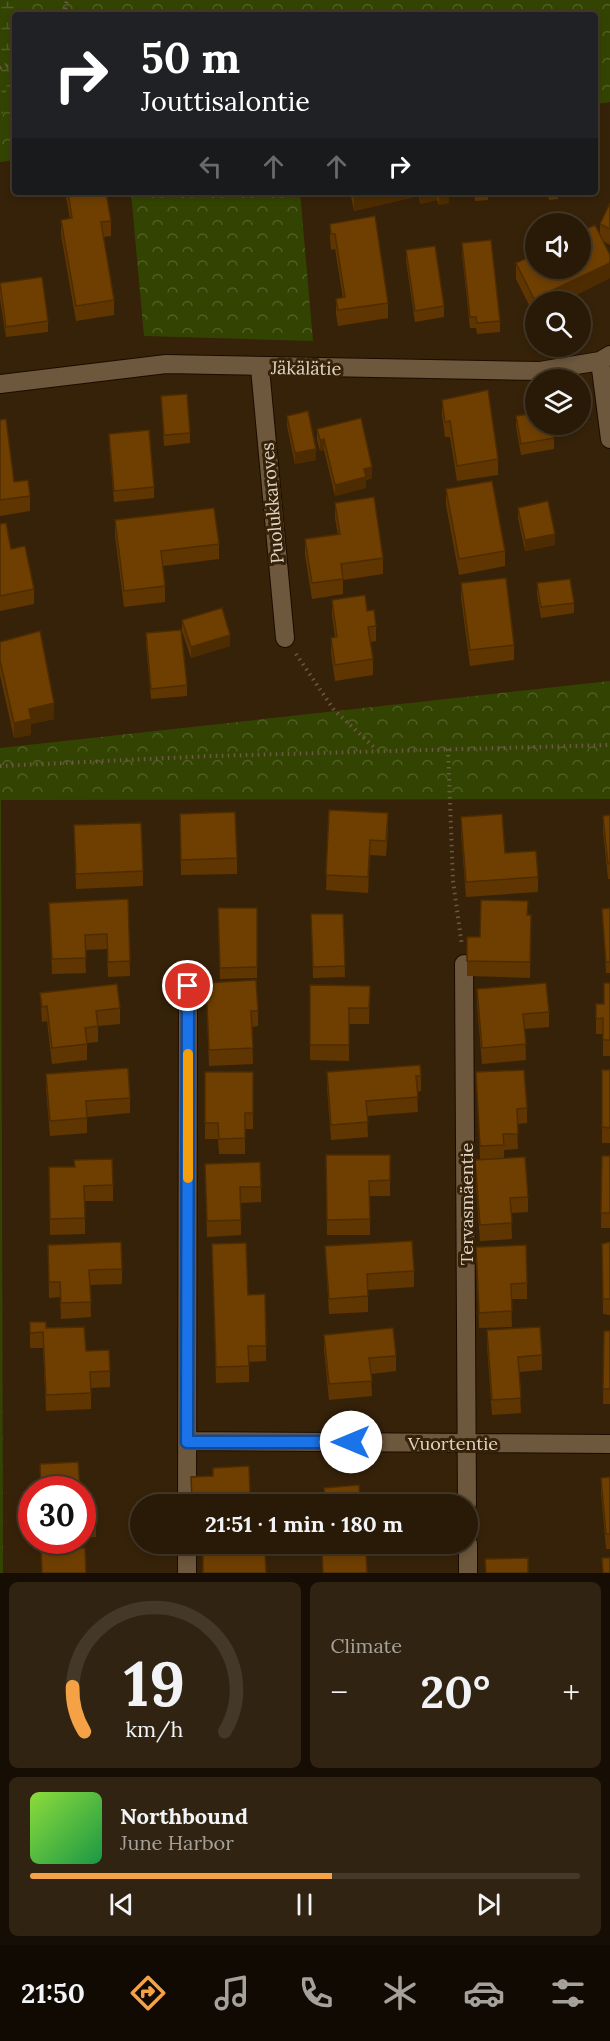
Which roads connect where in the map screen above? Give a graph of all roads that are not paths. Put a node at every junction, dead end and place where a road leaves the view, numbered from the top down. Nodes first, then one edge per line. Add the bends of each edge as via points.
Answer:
1 (605, 358) edge
2 (260, 368) junction
3 (0, 384) edge
4 (610, 439) edge
5 (285, 638) road end
6 (464, 964) edge
7 (188, 986) dead end
8 (187, 1442) junction
9 (467, 1443) junction
10 (610, 1444) edge
11 (187, 1494) edge
12 (467, 1494) edge
13 (187, 1554) edge
14 (468, 1554) edge
15 (187, 1573) edge
16 (468, 1573) edge

1 - 2 street, Jäkälätie via 540,371
1 - 4 street
2 - 3 street, Jäkälätie via 166,364
2 - 5 street, Puolukkaroves
6 - 9 street, Tervasmäentie
7 - 8 street
8 - 9 street, Vuortentie
8 - 11 street
9 - 10 street, Vuortentie
9 - 12 street, Tervasmäentie
13 - 15 street
14 - 16 street

